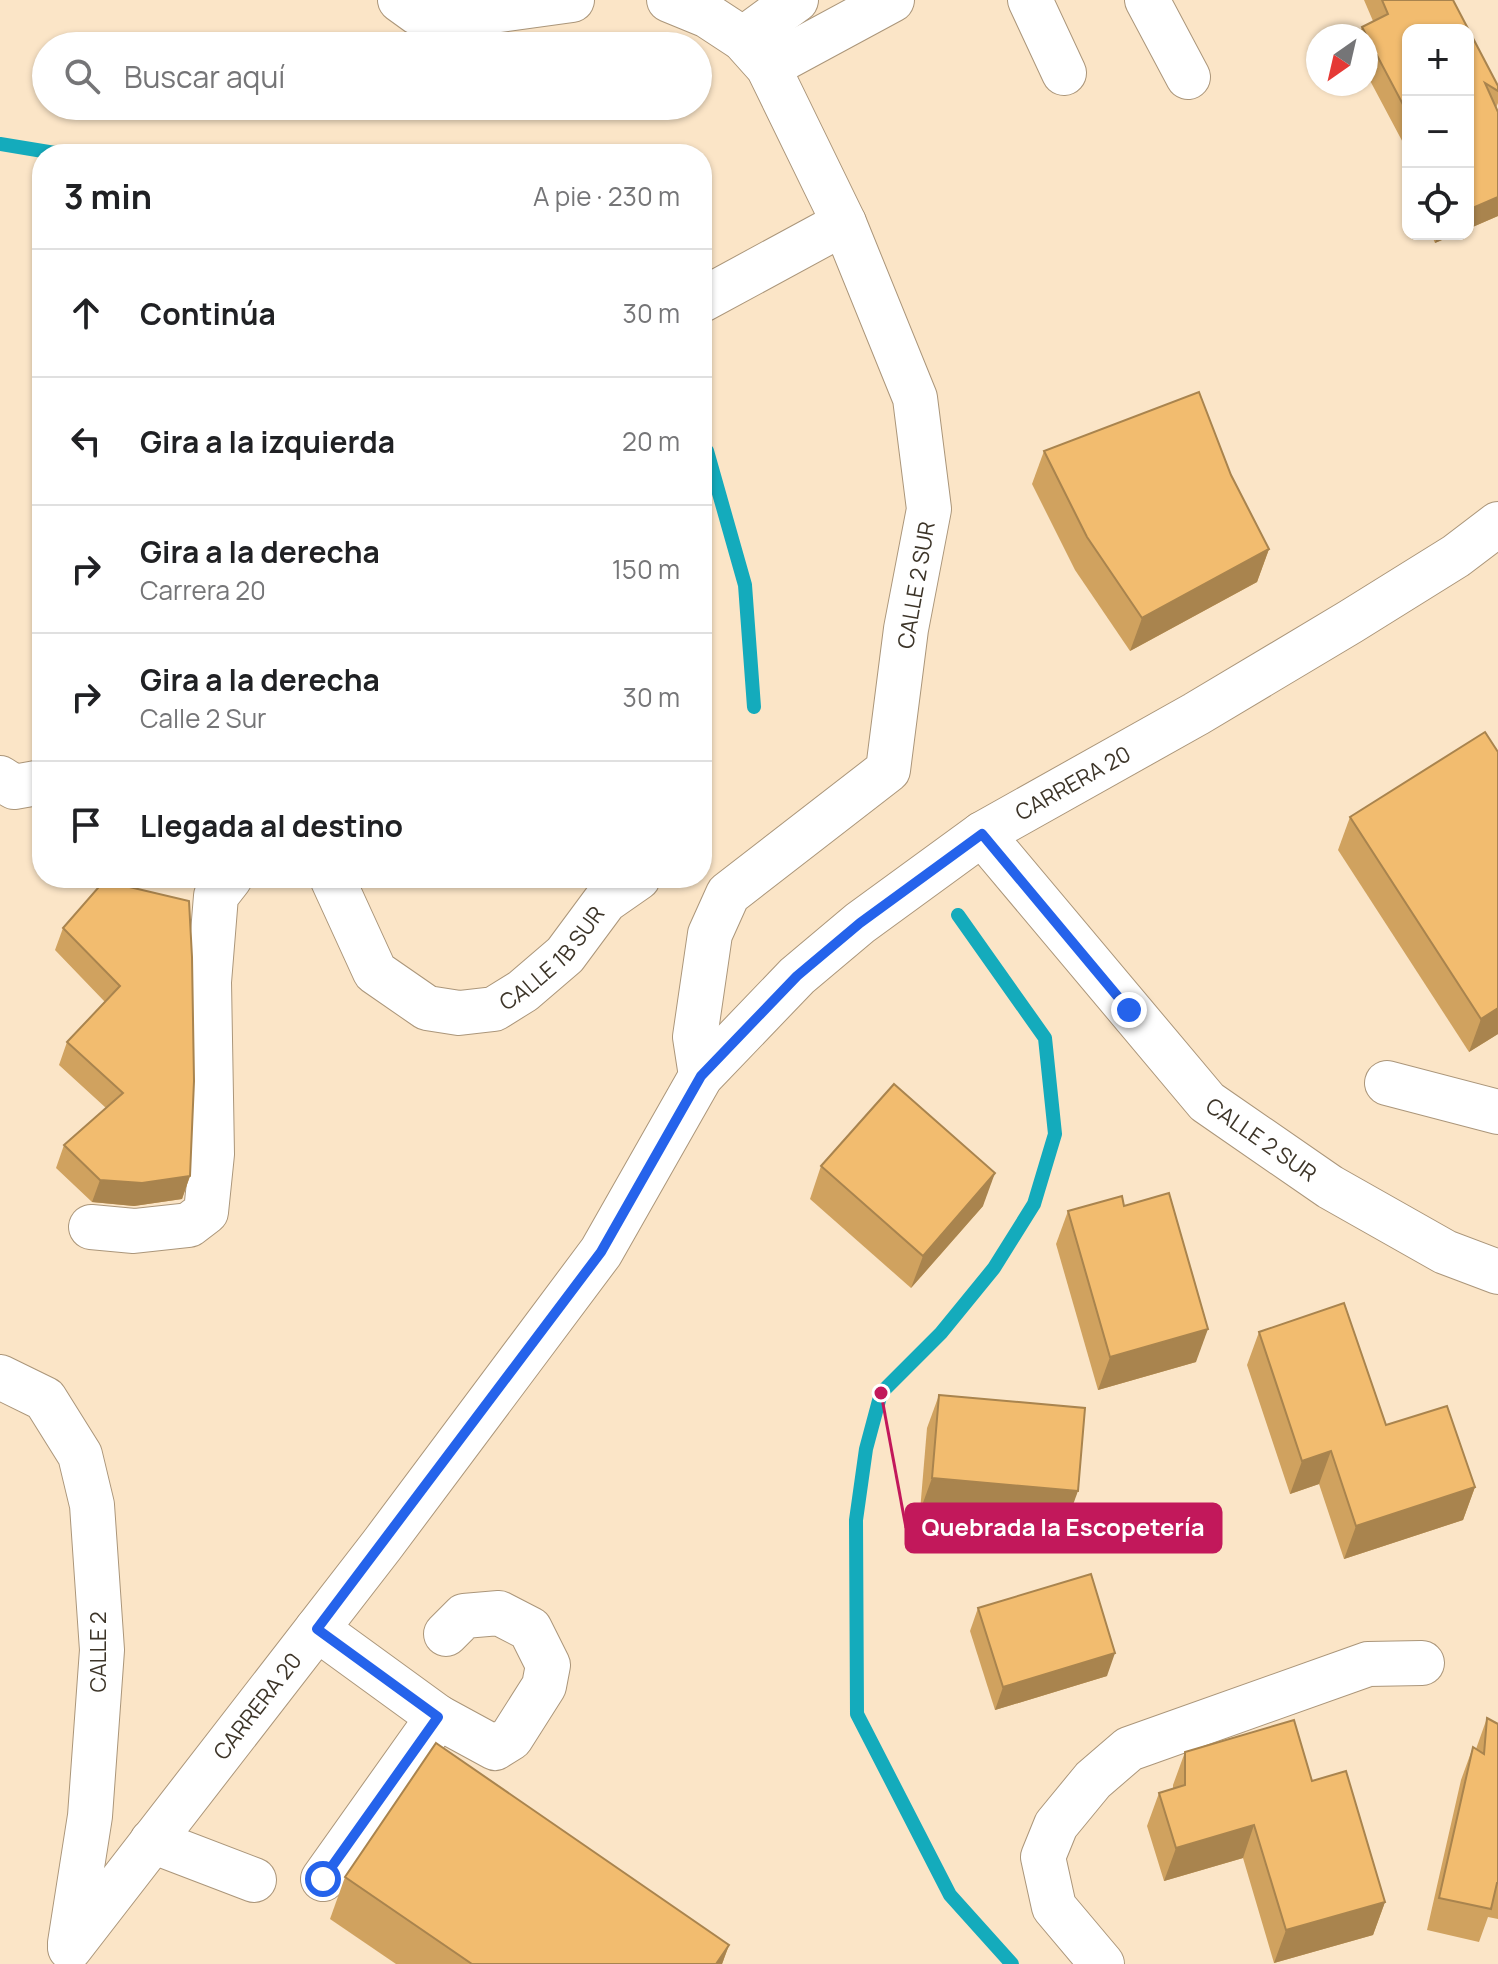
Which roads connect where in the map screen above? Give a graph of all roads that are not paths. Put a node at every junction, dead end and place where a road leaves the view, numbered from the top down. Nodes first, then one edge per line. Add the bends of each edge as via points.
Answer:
1 (400, 0) edge
2 (572, 0) edge
3 (669, 0) edge
4 (796, 0) edge
5 (892, 0) edge
6 (1030, 0) edge
7 (1147, 0) edge
8 (756, 53) junction
9 (1064, 73) dead end
10 (1188, 77) dead end
11 (844, 223) junction
12 (712, 295) edge
13 (1498, 524) edge
14 (982, 834) junction
15 (715, 885) edge
16 (222, 888) edge
17 (337, 888) edge
18 (624, 888) edge
19 (701, 1076) junction
20 (1387, 1083) dead end
21 (1498, 1112) edge
22 (91, 1227) dead end
23 (1498, 1272) edge
24 (0, 1377) edge
25 (317, 1629) junction
26 (446, 1634) dead end
27 (1422, 1663) dead end
28 (438, 1717) junction
29 (152, 1841) junction
30 (323, 1879) dead end
31 (254, 1880) dead end
32 (66, 1956) edge
33 (1102, 1964) edge

1 - 2 street via 418,13 456,16
3 - 8 street via 708,16
4 - 8 street
5 - 8 street
6 - 9 street
7 - 10 street
8 - 11 street, CALLE 2 SUR
11 - 12 street
11 - 15 street, CALLE 2 SUR via 915,398 929,509 906,629 888,770
13 - 14 street, CARRERA 20 via 1350,622
14 - 19 street, CARRERA 20 via 797,976
14 - 23 street, CALLE 2 SUR via 1207,1102 1330,1187 1445,1252
15 - 19 street, CALLE 2 SUR via 695,1037
16 - 22 street via 216,896 209,982 212,1154 206,1212 189,1225 134,1231
17 - 18 street, CALLE 1B SUR via 375,972 427,1008 459,1013 494,1009 523,991 565,955 605,901
19 - 25 street, CARRERA 20 via 601,1252
20 - 21 street
24 - 32 street, CALLE 2 via 45,1399 80,1455 92,1505 102,1650 90,1816
25 - 28 street
25 - 29 street, CARRERA 20
26 - 28 street via 464,1616 499,1613 530,1629 548,1665 544,1686 511,1738 495,1748
27 - 33 street via 1368,1664 1129,1749 1093,1780 1056,1825 1043,1857 1054,1907
28 - 30 street
29 - 31 street
29 - 32 street, CARRERA 20

